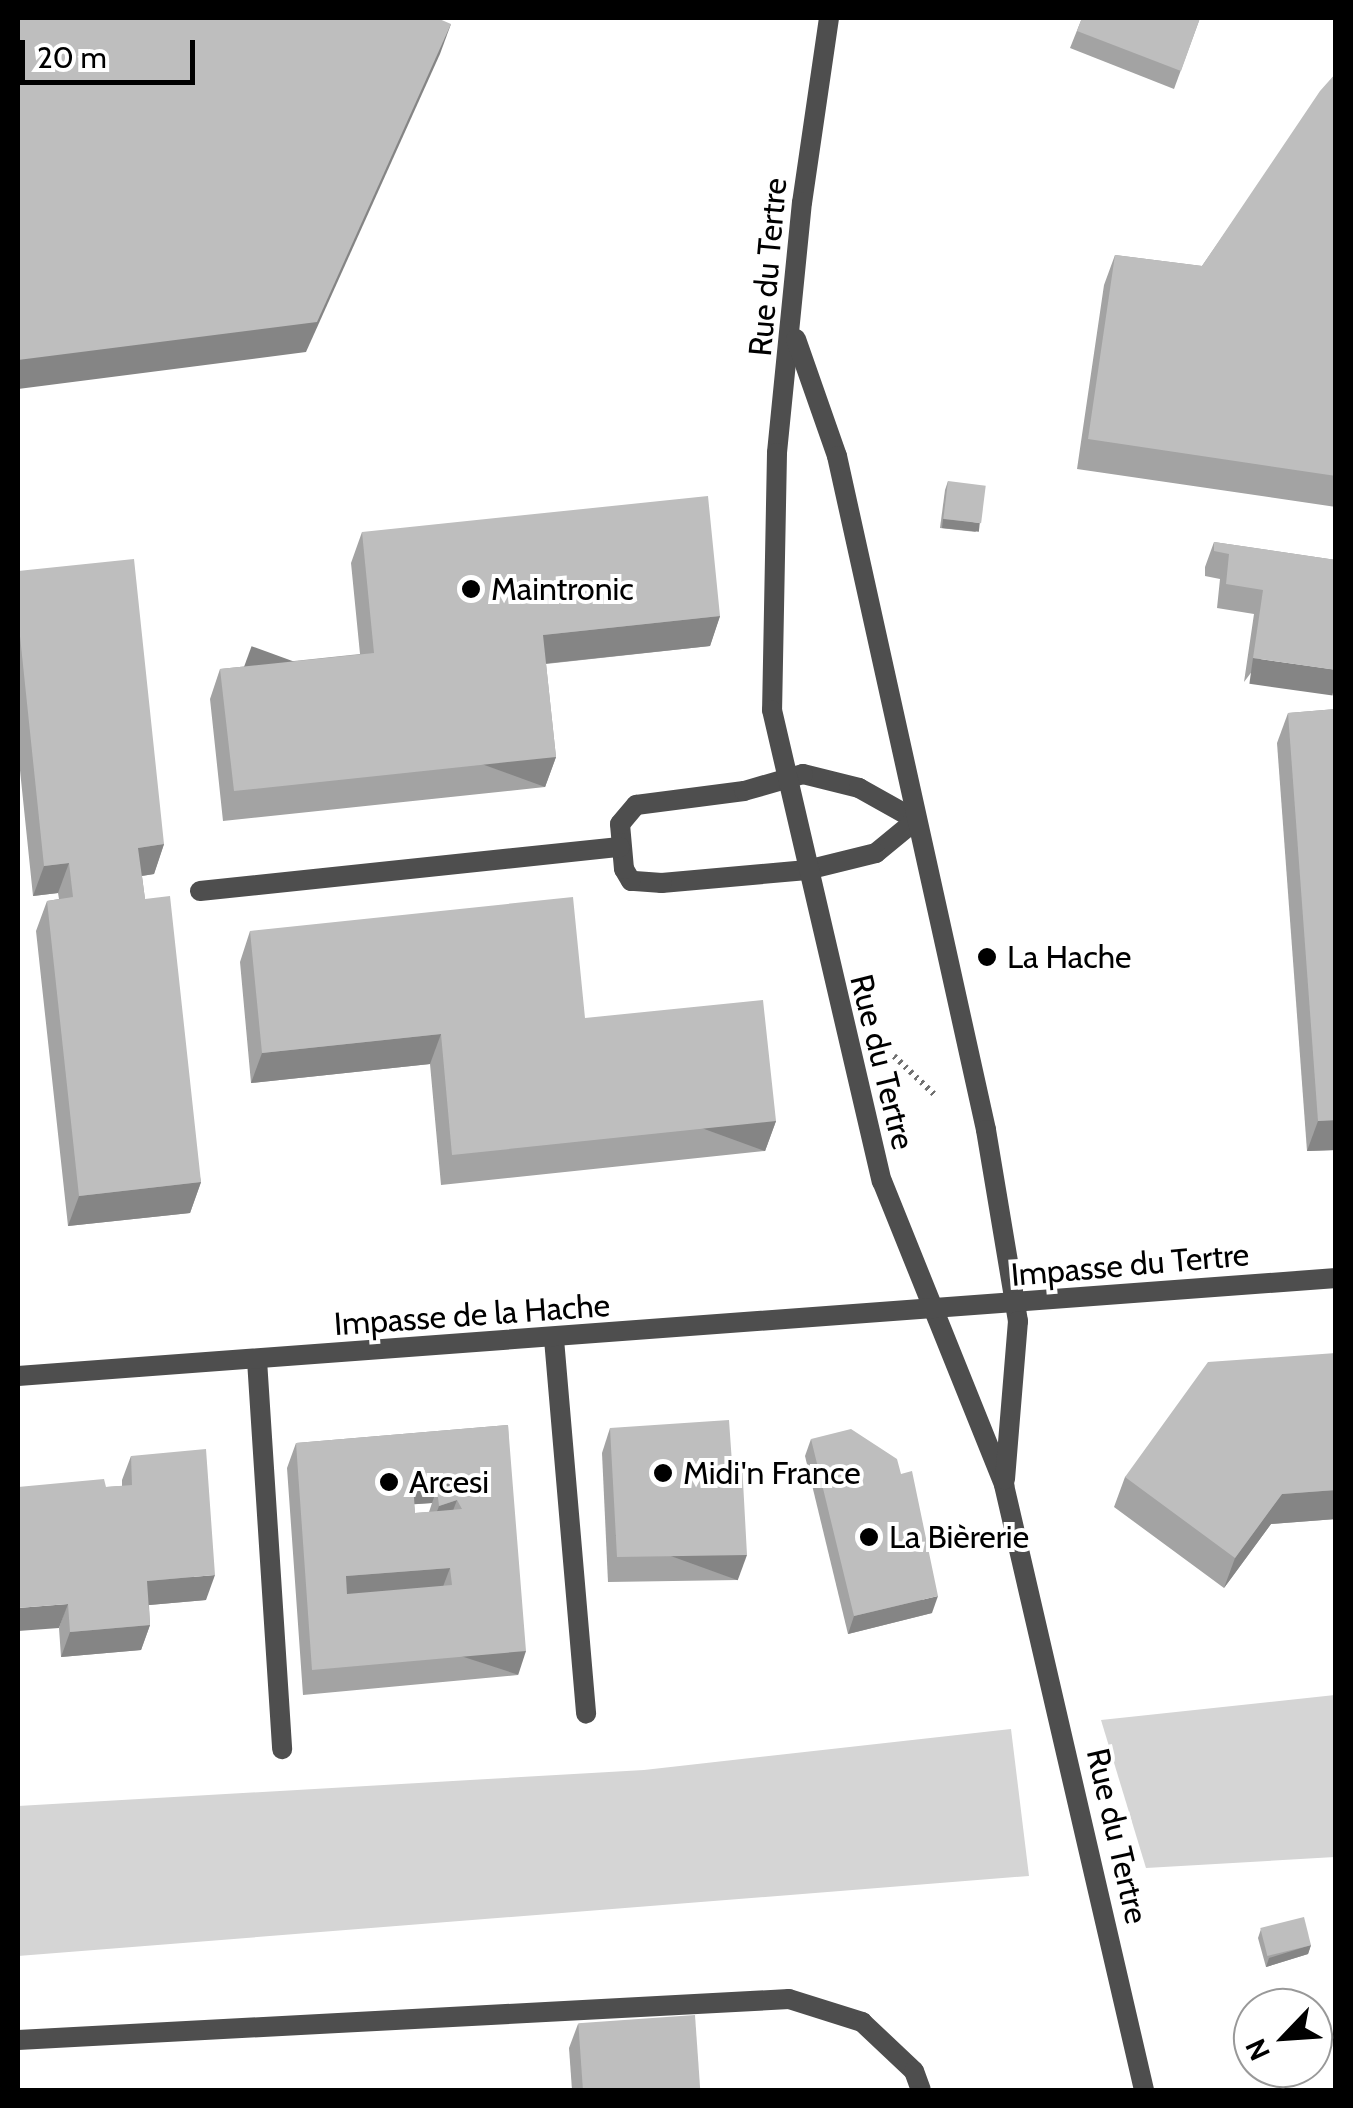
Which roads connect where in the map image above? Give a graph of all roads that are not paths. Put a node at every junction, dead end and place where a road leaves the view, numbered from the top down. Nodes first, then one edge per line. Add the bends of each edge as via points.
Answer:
1 (830, 18) edge
2 (794, 332) junction
3 (786, 779) junction
4 (916, 820) junction
5 (620, 847) junction
6 (806, 870) junction
7 (200, 891) dead end
8 (1336, 1278) edge
9 (1015, 1305) junction
10 (930, 1311) junction
11 (554, 1339) junction
12 (257, 1360) junction
13 (18, 1376) edge
14 (1004, 1485) junction
15 (586, 1714) dead end
16 (282, 1749) dead end
17 (18, 2040) edge
18 (922, 2090) edge
19 (1144, 2090) edge

1 - 2 street, Rue du Tertre via 802,202
2 - 3 street, Rue du Tertre via 777,453 772,710
2 - 4 street via 837,456
3 - 4 street via 802,774 858,788
3 - 5 street via 636,805 620,824
3 - 6 street, Rue du Tertre
4 - 6 street via 876,853
4 - 9 street via 986,1130
5 - 6 street via 631,881
5 - 7 street
6 - 10 street, Rue du Tertre via 882,1181
8 - 9 street, Impasse du Tertre
9 - 10 street, Impasse du Tertre
9 - 14 street
10 - 11 street, Impasse de la Hache
10 - 14 street, Rue du Tertre
11 - 12 street, Impasse de la Hache
11 - 15 street
12 - 13 street, Impasse de la Hache
12 - 16 street
14 - 19 street, Rue du Tertre
17 - 18 street via 789,1999 862,2022 914,2071

